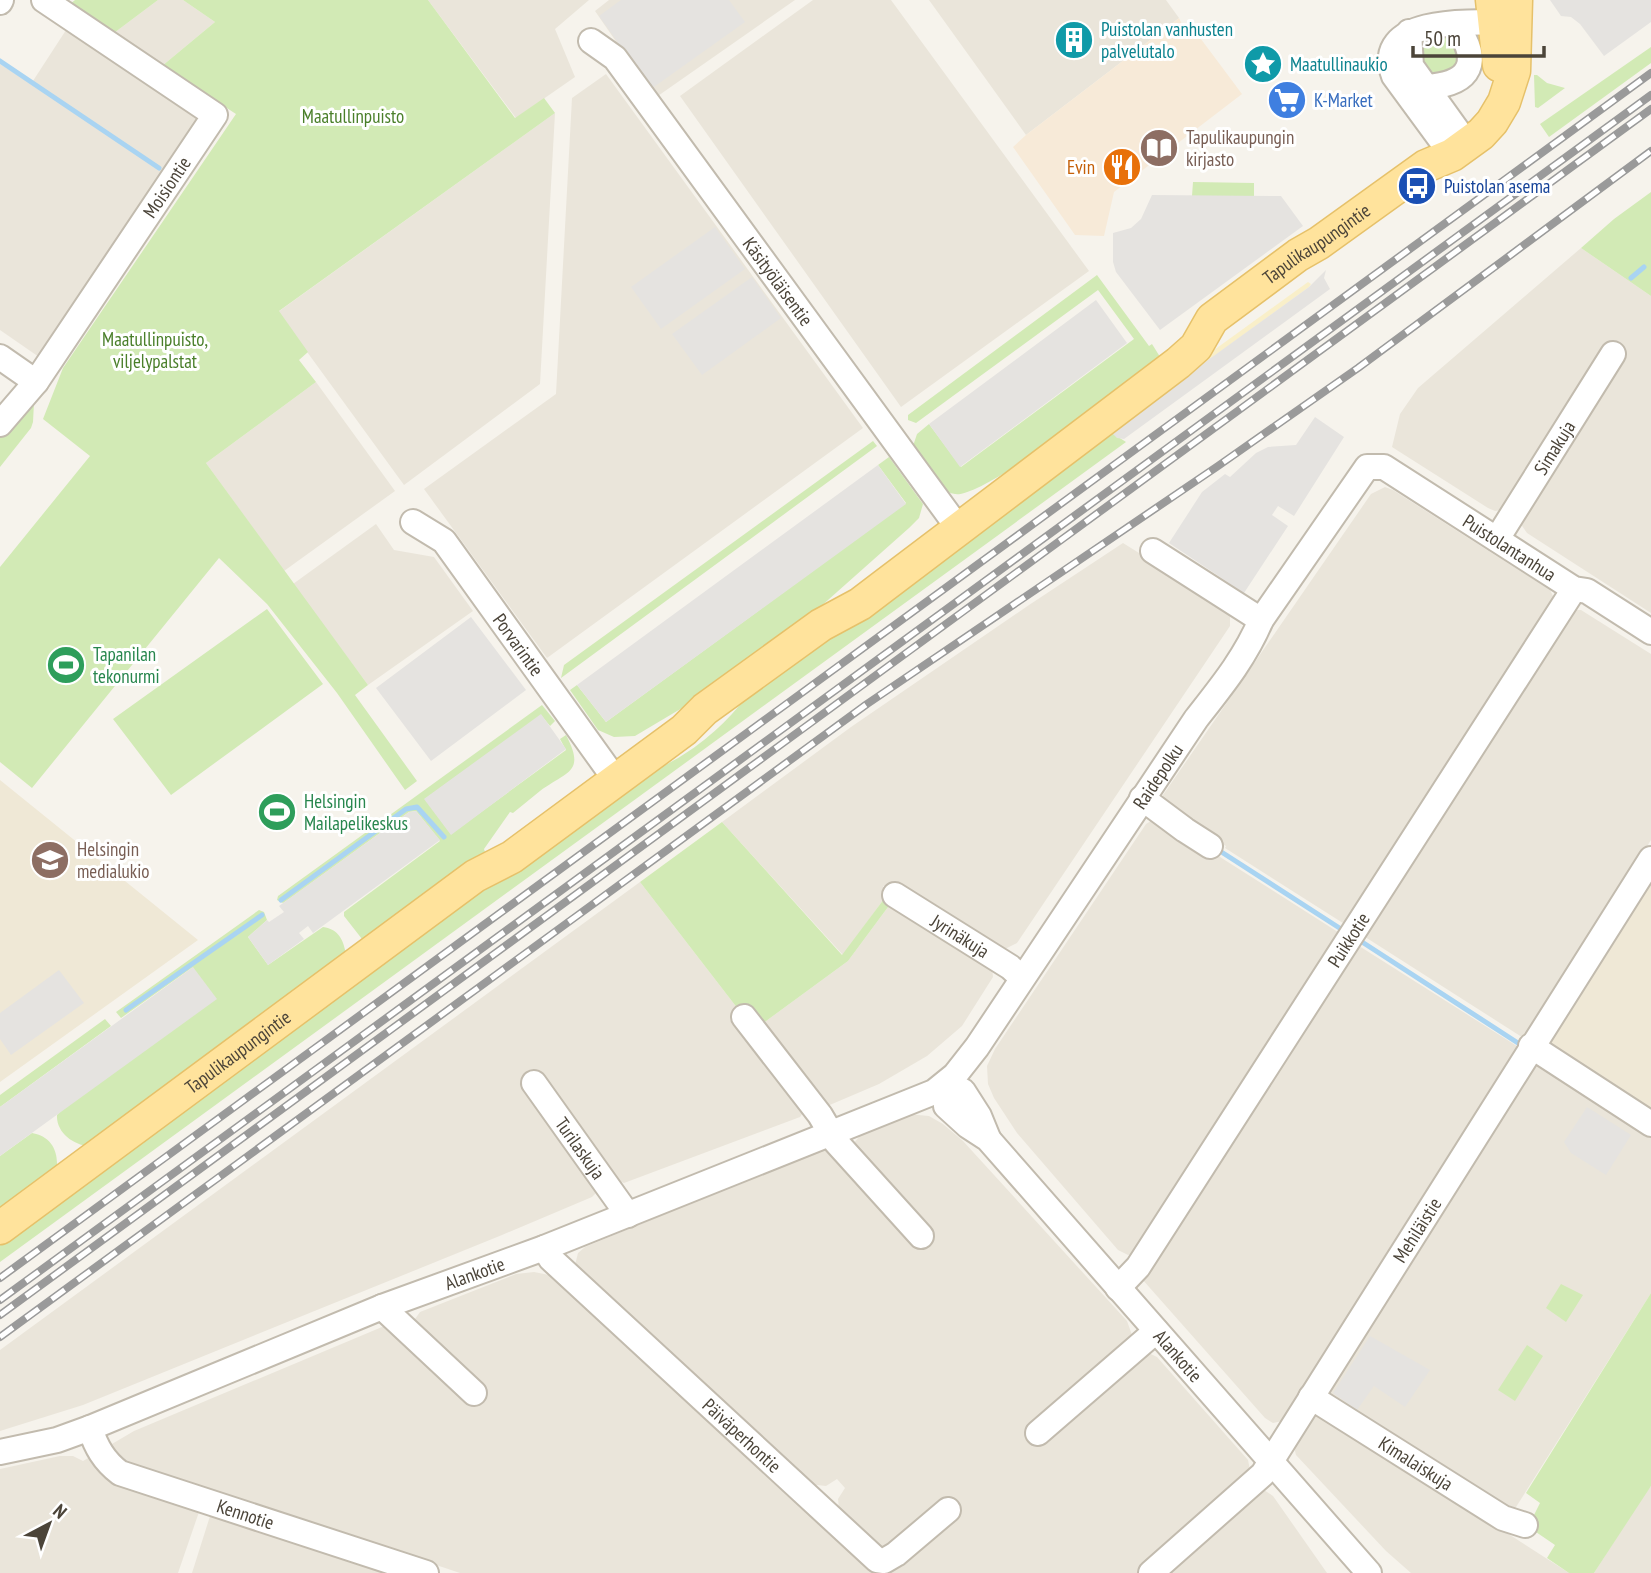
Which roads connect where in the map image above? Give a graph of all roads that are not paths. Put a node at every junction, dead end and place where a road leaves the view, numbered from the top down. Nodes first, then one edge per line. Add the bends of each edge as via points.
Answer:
1 (44, 0) edge
2 (1504, 11) edge
3 (1455, 24) junction
4 (1409, 32) junction
5 (591, 41) dead end
6 (1426, 87) junction
7 (1460, 150) junction
8 (1614, 354) dead end
9 (0, 357) edge
10 (36, 382) junction
11 (0, 424) edge
12 (1367, 467) joint
13 (413, 522) dead end
14 (954, 522) junction
15 (1497, 539) junction
16 (1153, 551) dead end
17 (1574, 589) junction
18 (1261, 620) junction
19 (1651, 632) edge
20 (610, 772) junction
21 (1142, 798) junction
22 (1210, 846) dead end
23 (1651, 859) edge
24 (895, 895) dead end
25 (1022, 978) junction
26 (744, 1017) dead end
27 (1531, 1046) junction
28 (534, 1083) dead end
29 (945, 1084) junction
30 (1651, 1124) edge
31 (830, 1133) junction
32 (628, 1215) junction
33 (0, 1228) edge
34 (921, 1236) dead end
35 (544, 1248) junction
36 (1118, 1288) junction
37 (383, 1307) junction
38 (1156, 1331) junction
39 (474, 1393) dead end
40 (1311, 1397) junction
41 (90, 1428) junction
42 (1038, 1433) dead end
43 (0, 1452) edge
44 (1271, 1462) junction
45 (948, 1510) dead end
46 (1525, 1525) dead end
47 (426, 1573) edge
48 (1150, 1573) edge
49 (1369, 1573) edge

1 - 10 street, Moisiontie via 215,115
2 - 3 street
2 - 7 main road, Tapulikaupungintie via 1514,71 1495,119
3 - 4 street
3 - 6 street via 1470,50 1470,63 1454,83
4 - 6 street via 1411,66
4 - 7 street via 1390,54 1394,76
5 - 14 street, Käsityöläisentie via 615,58
6 - 7 street
7 - 14 main road, Tapulikaupungintie via 1430,187 1226,334 1196,347 1045,463
8 - 15 street, Simakuja
9 - 10 street
10 - 11 street, Moisiontie
12 - 15 street, Puistolantanhua via 1384,467
12 - 18 street, Raidepolku
13 - 20 street, Porvarintie via 444,541
14 - 20 main road, Tapulikaupungintie via 860,604 821,625 705,709 676,720
15 - 17 street, Puistolantanhua
16 - 18 street
17 - 19 street, Puistolantanhua via 1587,592
17 - 36 street, Puikkotie via 1138,1267
18 - 21 street, Raidepolku via 1225,684
20 - 33 main road, Tapulikaupungintie via 571,786 502,845 475,876
21 - 22 street
21 - 25 street, Raidepolku
23 - 27 street, Mehiläistie
24 - 25 street, Jyrinäkuja
25 - 29 street, Raidepolku via 977,1047
26 - 31 street
27 - 30 street
27 - 40 street, Mehiläistie
28 - 32 street, Turilaskuja
29 - 31 street, Alankotie
29 - 36 street, Alankotie via 946,1105 988,1139
31 - 32 street, Alankotie
31 - 34 street
32 - 35 street, Alankotie
35 - 37 street, Alankotie
35 - 45 street, Päiväperhontie via 877,1560 896,1554
36 - 38 street, Alankotie
37 - 39 street
37 - 41 street, Alankotie
38 - 42 street
38 - 44 street, Alankotie
40 - 44 street, Mehiläistie
40 - 46 street, Kimalaiskuja via 1503,1518
41 - 43 street, Alankotie
41 - 47 street, Kennotie via 101,1454 120,1473
44 - 48 street, Mehiläistie
44 - 49 street, Alankotie

